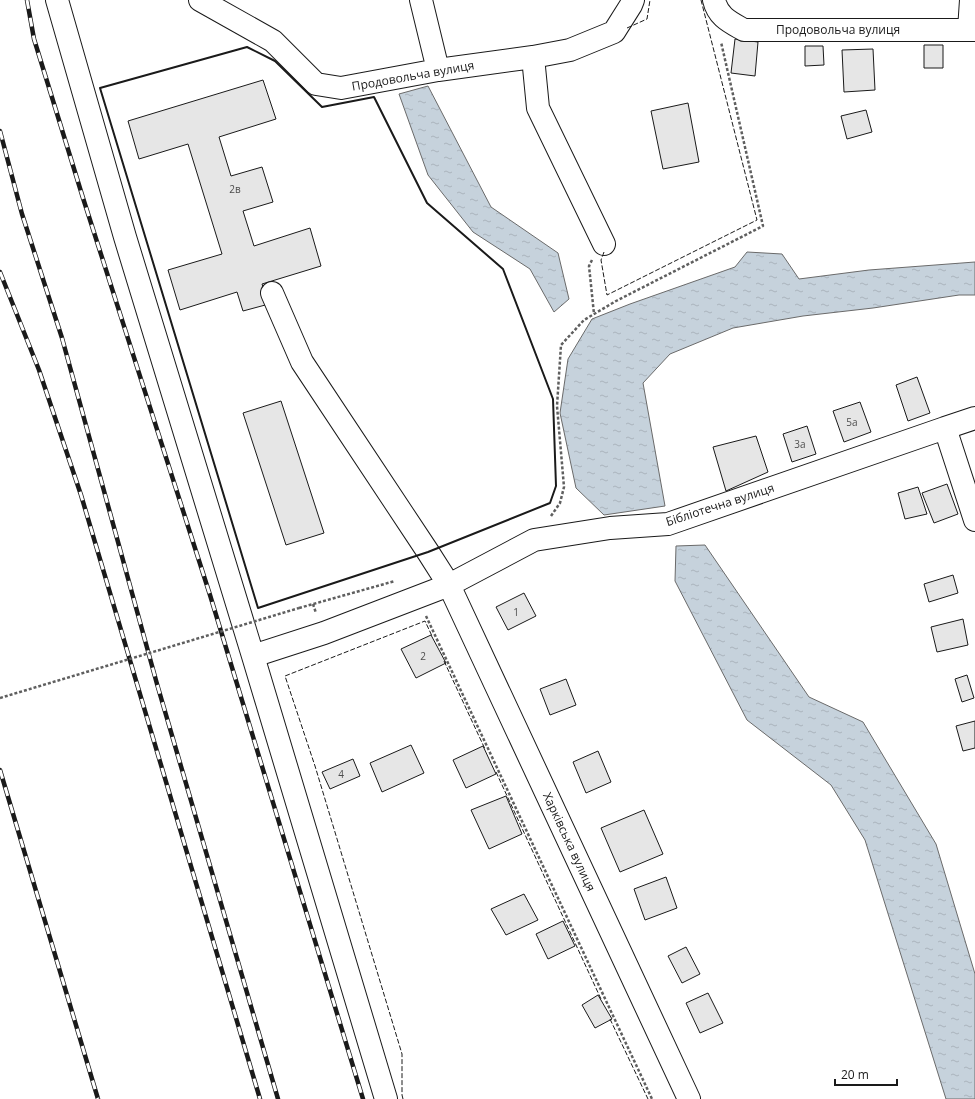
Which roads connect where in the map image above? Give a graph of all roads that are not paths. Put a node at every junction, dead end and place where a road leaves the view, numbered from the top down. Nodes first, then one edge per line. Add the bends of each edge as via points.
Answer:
1 (57, 0) edge
2 (200, 0) edge
3 (421, 0) edge
4 (633, 0) edge
5 (971, 0) edge
6 (714, 3) edge
7 (972, 30) edge
8 (533, 57) junction
9 (438, 70) junction
10 (604, 244) road end
11 (272, 294) dead end
12 (975, 418) edge
13 (945, 428) junction
14 (975, 520) edge
15 (450, 585) junction
16 (253, 656) junction
17 (386, 1099) edge
18 (688, 1099) edge

1 - 16 street via 125,237
2 - 9 street, Продовольча вулиця via 273,41 316,84 341,88
3 - 9 street
4 - 8 street, Продовольча вулиця via 614,32 570,50
5 - 7 street, Продовольча вулиця
6 - 7 street, Продовольча вулиця via 727,21 744,30
8 - 9 street, Продовольча вулиця
8 - 10 street via 538,108
11 - 15 street, Харківська вулиця via 302,362
12 - 13 street, Бібліотечна вулиця
13 - 14 street
13 - 15 street, Бібліотечна вулиця via 668,524 610,528 534,540
15 - 16 street, Бібліотечна вулиця via 324,633
15 - 18 street, Харківська вулиця
16 - 17 street

